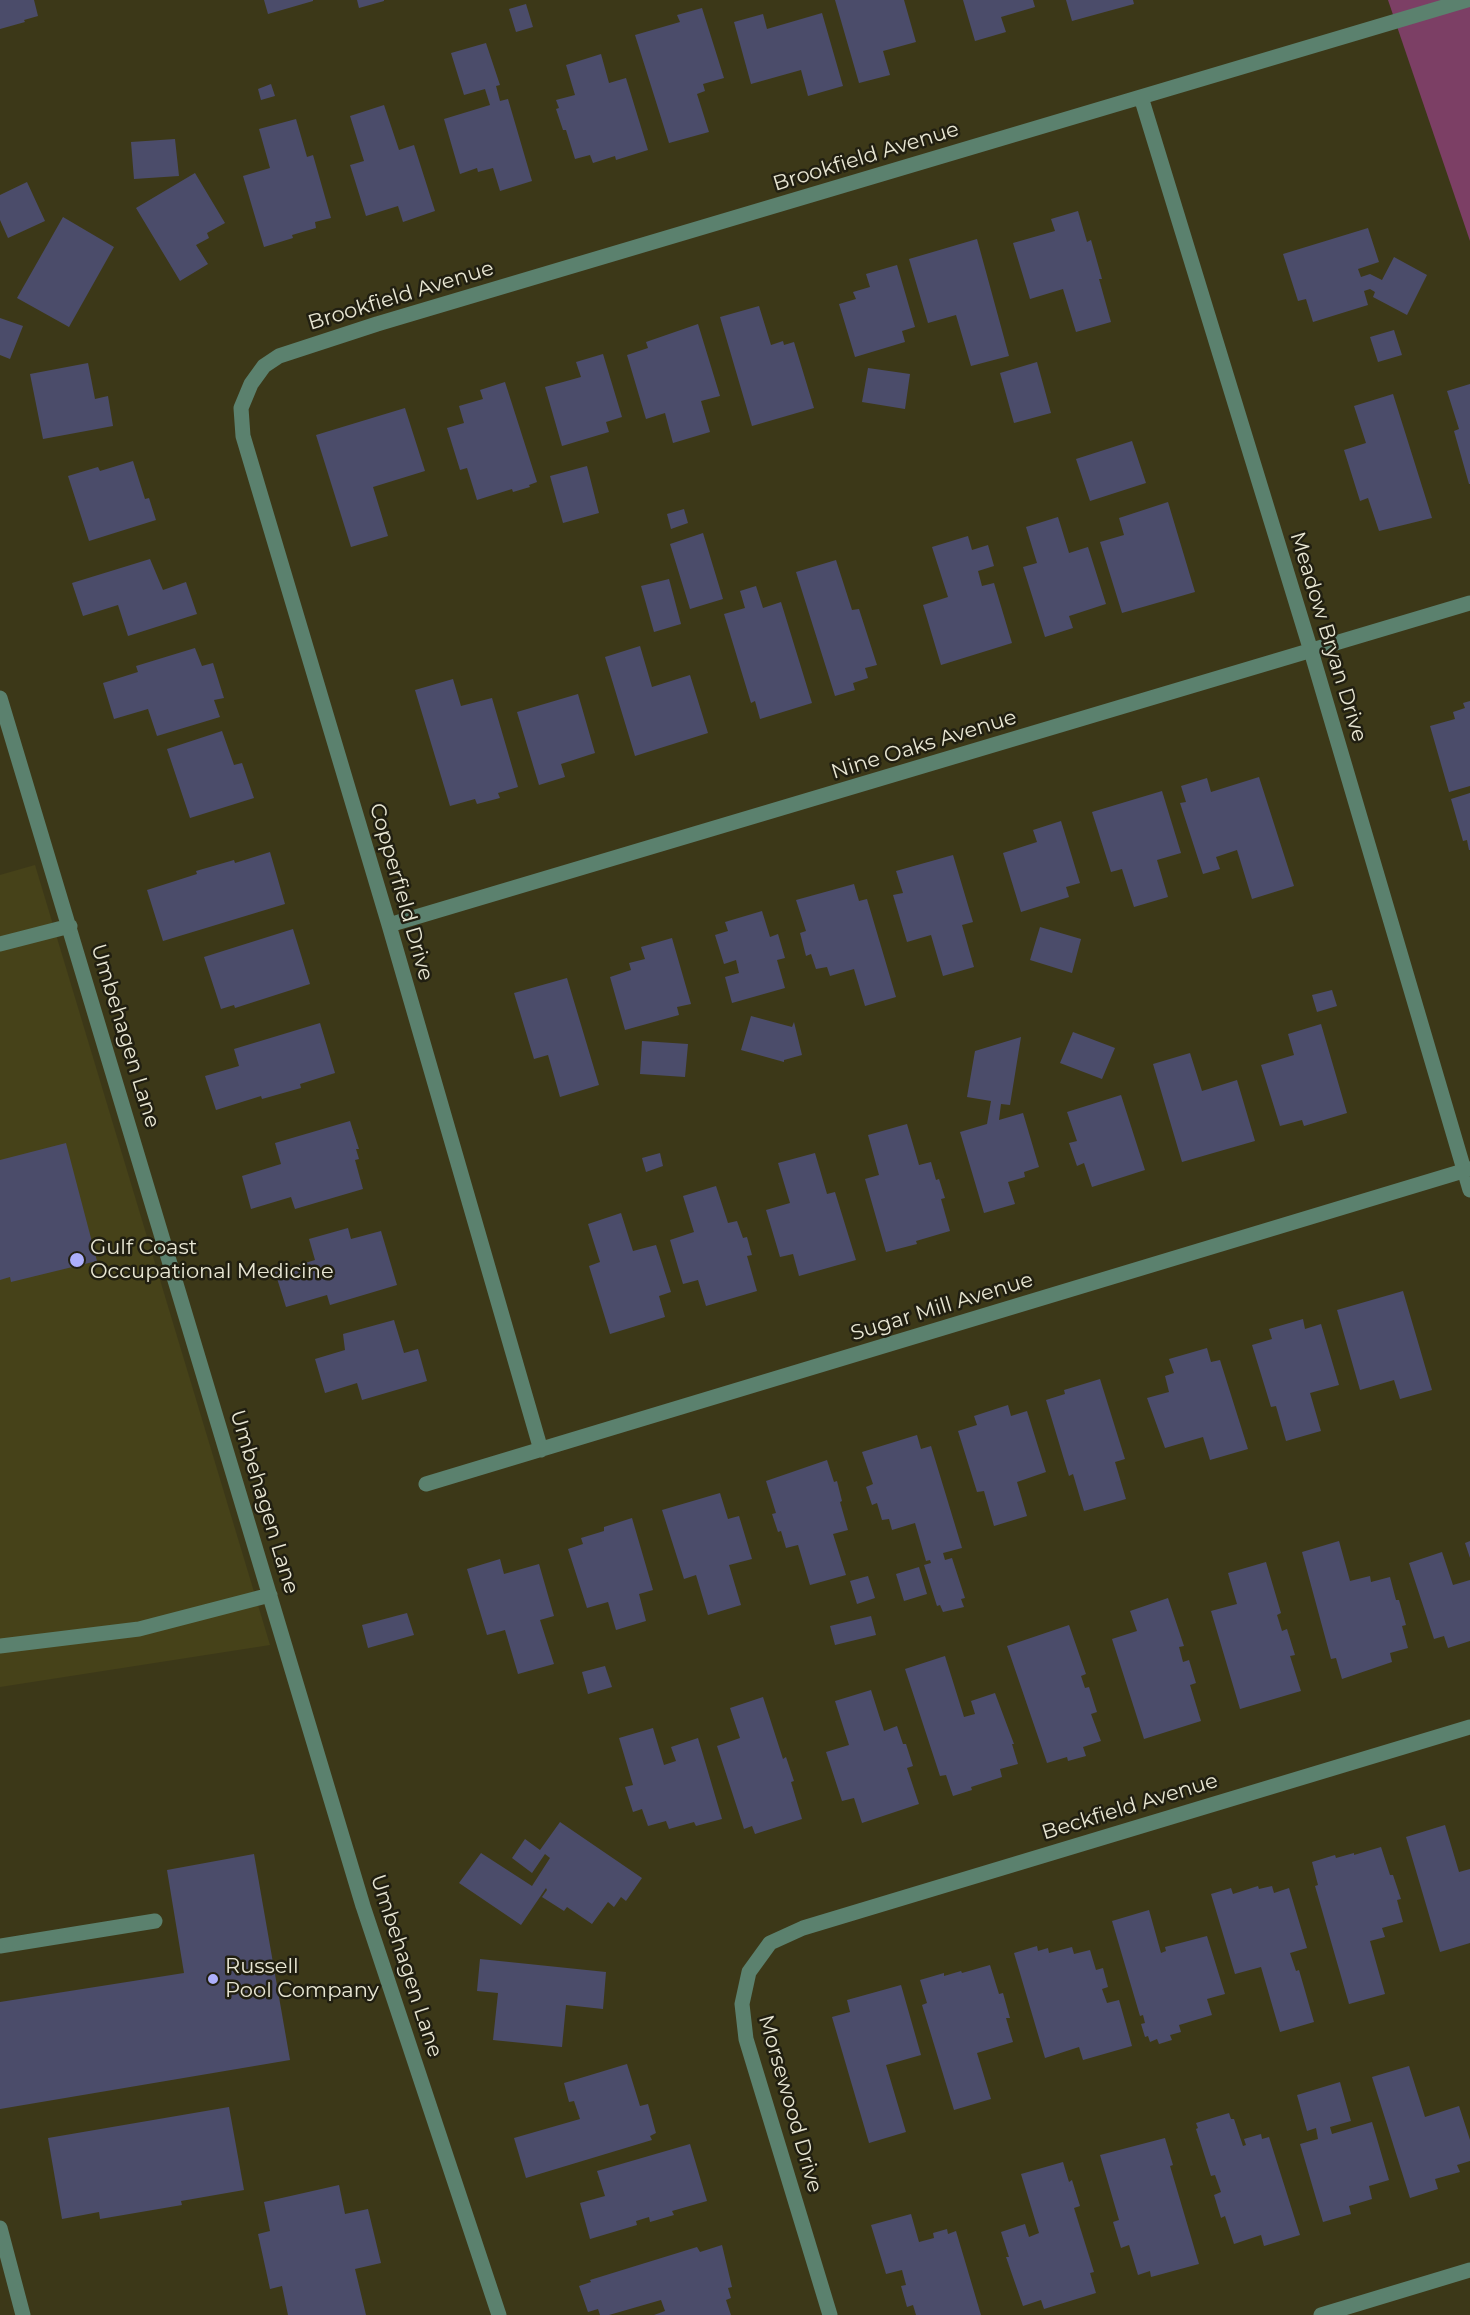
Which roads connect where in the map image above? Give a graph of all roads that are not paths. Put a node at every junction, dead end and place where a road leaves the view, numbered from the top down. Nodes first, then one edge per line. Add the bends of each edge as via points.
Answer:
1 (1467, 0) edge
2 (1141, 97) junction
3 (279, 356) joint
4 (1470, 603) edge
5 (1311, 651) junction
6 (0, 698) edge
7 (70, 926) junction
8 (389, 926) junction
9 (0, 944) edge
10 (1467, 1170) edge
11 (1470, 1190) edge
12 (542, 1450) junction
13 (426, 1484) dead end
14 (270, 1595) junction
15 (0, 1646) edge
16 (1470, 1727) edge
17 (155, 1920) dead end
18 (803, 1928) joint
19 (0, 1946) edge
20 (0, 2228) edge
21 (1470, 2270) edge
22 (23, 2315) edge
23 (499, 2315) edge
24 (830, 2315) edge
25 (1321, 2315) edge

1 - 2 street, Brookfield Avenue
2 - 3 street, Brookfield Avenue
2 - 5 street, Meadow Bryan Drive
3 - 8 street, Copperfield Drive via 264,366 248,392 241,408 243,436
4 - 5 street, Nine Oaks Avenue
5 - 8 street, Nine Oaks Avenue
5 - 10 street, Meadow Bryan Drive
6 - 7 street, Umbehagen Lane
7 - 9 street
7 - 14 street, Umbehagen Lane
8 - 12 street, Copperfield Drive
10 - 11 street, Meadow Bryan Drive
10 - 12 street, Sugar Mill Avenue
12 - 13 street, Sugar Mill Avenue
14 - 15 street via 139,1629
14 - 23 street, Umbehagen Lane via 363,1906
16 - 18 street, Beckfield Avenue
17 - 19 street
18 - 24 street, Morsewood Drive via 770,1943 749,1972 742,2004 746,2039
20 - 22 street
21 - 25 street

